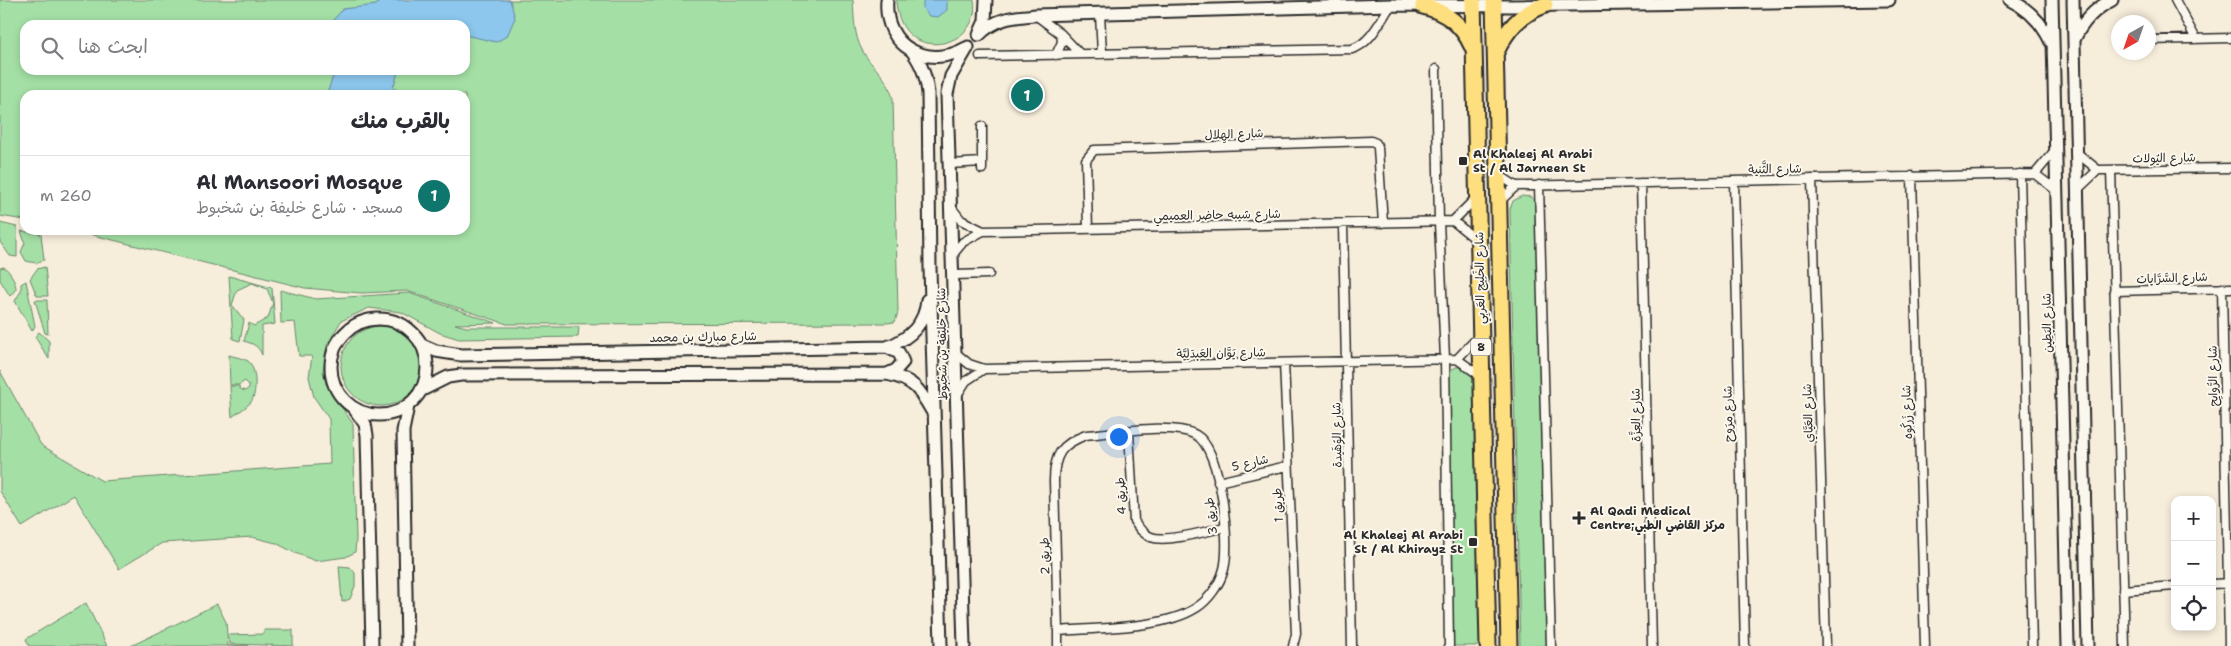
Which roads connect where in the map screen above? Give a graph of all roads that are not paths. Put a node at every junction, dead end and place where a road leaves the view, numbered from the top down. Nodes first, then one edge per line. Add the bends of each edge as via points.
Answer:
1 (887, 0) edge
2 (986, 0) edge
3 (1889, 0) edge
4 (2010, 0) edge
5 (2052, 0) edge
6 (2073, 0) edge
7 (2112, 0) edge
8 (2175, 0) edge
9 (1473, 3) edge
10 (1494, 3) edge
11 (1391, 5) junction
12 (1545, 5) junction
13 (1423, 6) junction
14 (1100, 14) junction
15 (1035, 15) junction
16 (1061, 34) junction
17 (979, 35) junction
18 (2231, 38) edge
19 (2196, 39) junction
20 (2156, 40) edge
21 (2074, 42) junction
22 (2053, 46) junction
23 (968, 47) junction
24 (1473, 49) junction
25 (912, 51) junction
26 (1495, 53) junction
27 (1080, 54) junction
28 (1102, 54) junction
29 (1056, 55) junction
30 (980, 56) dead end
31 (1436, 69) dead end
32 (982, 126) dead end
33 (2056, 149) junction
34 (2076, 152) junction
35 (950, 164) junction
36 (2231, 168) edge
37 (2098, 170) junction
38 (2111, 170) junction
39 (1498, 174) junction
40 (2020, 174) junction
41 (2035, 174) junction
42 (1912, 176) junction
43 (1812, 179) junction
44 (1734, 181) junction
45 (1641, 183) junction
46 (1540, 185) junction
47 (1516, 186) junction
48 (2077, 189) junction
49 (2057, 191) junction
50 (1478, 196) junction
51 (1499, 203) junction
52 (952, 208) junction
53 (1439, 222) junction
54 (1453, 222) junction
55 (1383, 223) junction
56 (1343, 224) junction
57 (1088, 229) junction
58 (982, 231) junction
59 (1479, 242) junction
60 (954, 253) junction
61 (930, 268) junction
62 (954, 274) junction
63 (989, 274) dead end
64 (2222, 288) junction
65 (2231, 288) edge
66 (2114, 291) junction
67 (1481, 334) junction
68 (422, 345) junction
69 (887, 347) junction
70 (957, 354) junction
71 (1445, 359) junction
72 (1457, 360) junction
73 (1347, 362) junction
74 (1284, 363) junction
75 (984, 369) junction
76 (887, 374) junction
77 (1482, 377) junction
78 (422, 390) junction
79 (957, 395) junction
80 (408, 406) junction
81 (355, 410) junction
82 (935, 417) junction
83 (1129, 432) junction
84 (1054, 466) joint
85 (1287, 466) junction
86 (1218, 482) junction
87 (1224, 527) junction
88 (2216, 584) edge
89 (2229, 585) edge
90 (2171, 586) edge
91 (2123, 590) junction
92 (1058, 631) junction
93 (372, 646) edge
94 (407, 646) edge
95 (941, 646) edge
96 (964, 646) edge
97 (1058, 646) edge
98 (1293, 646) edge
99 (1352, 646) edge
100 (1449, 646) edge
101 (1488, 646) edge
102 (1509, 646) edge
103 (1551, 646) edge
104 (1652, 646) edge
105 (1745, 646) edge
106 (1826, 646) edge
107 (1925, 646) edge
108 (2032, 646) edge
109 (2068, 646) edge
110 (2088, 646) edge
111 (2125, 646) edge
112 (2229, 646) edge

1 - 25 main road, شارع خليفة بن شخبوط via 890,26
2 - 17 main road via 985,21
3 - 12 main road
4 - 22 main road via 2033,15
5 - 22 main road, شارع البَطِين
6 - 21 main road
7 - 21 main road via 2090,15
8 - 19 street
9 - 10 main road
9 - 13 main road
9 - 24 highway, شارع الخَلِيج العَربِي / 8
10 - 12 main road
10 - 26 highway, شارع الخَلِيج العَربِي / 8
11 - 13 main road
11 - 14 main road
11 - 28 street via 1367,41 1352,49
12 - 26 highway via 1514,23
13 - 24 highway via 1442,12 1454,21
14 - 15 main road
14 - 28 street
15 - 16 street
15 - 17 main road via 999,20
16 - 27 street
16 - 29 street via 1062,42
17 - 23 main road
18 - 19 street
19 - 20 street
21 - 34 main road
22 - 33 main road, شارع البَطِين
23 - 25 main road via 940,57
23 - 35 main road, شارع خليفة بن شخبوط via 951,76 947,94
24 - 50 highway, شارع الخَلِيج العَربِي / 8
25 - 61 main road, شارع خليفة بن شخبوط via 922,64 928,93
26 - 39 highway, شارع الخَلِيج العَربِي / 8
27 - 28 street
27 - 29 street
29 - 30 street
31 - 53 street
32 - 35 street via 982,166
33 - 41 street
33 - 49 main road, شارع البَطِين
34 - 37 street
34 - 48 main road
35 - 52 main road, شارع خليفة بن شخبوط
36 - 38 street, شارع اليُولات
37 - 38 street, شارع اليُولات
37 - 48 street
38 - 66 street
39 - 47 street
39 - 51 highway, شارع الخَلِيج العَربِي / 8
40 - 41 street, شارع الثَّنية
40 - 42 street, شارع الثَّنية
40 - 108 street, شارع البَطِين
41 - 49 street
42 - 43 street, شارع الثَّنية
42 - 107 street, شارع زَركُوه
43 - 44 street, شارع الثَّنية
43 - 106 street, شارع العَيَّاي
44 - 45 street, شارع الثَّنية
44 - 105 street, شارع مرَوح
45 - 46 street, شارع الثَّنية
45 - 104 street, شارع العِزَّة
46 - 47 street, شارع الثَّنية
46 - 103 street
47 - 51 street
48 - 110 main road
49 - 109 main road, شارع البَطِين
50 - 54 street
50 - 59 highway, شارع الخَلِيج العَربِي / 8
51 - 102 highway, شارع الخَلِيج العَربِي / 8
52 - 58 street via 961,220
52 - 60 main road, شارع خليفة بن شخبوط
53 - 54 street, شارع شيبه حاضر العميمي
53 - 55 street, شارع شيبه حاضر العميمي
53 - 71 street
54 - 59 street
55 - 56 street, شارع شيبه حاضر العميمي
55 - 57 street, شارع الهِلال via 1378,148 1371,141 1094,150 1086,160
56 - 57 street, شارع شيبه حاضر العميمي
56 - 73 street, شارع الوُهَيدة
57 - 58 street, شارع شيبه حاضر العميمي
58 - 60 street via 963,242
59 - 67 highway, شارع الخَلِيج العَربِي / 8
60 - 62 main road, شارع خليفة بن شخبوط
61 - 69 main road, شارع مبارك بن محمد via 922,319 909,336
61 - 82 main road, شارع خليفة بن شخبوط
62 - 63 street
62 - 70 main road, شارع خليفة بن شخبوط
64 - 65 street, شارع السَّرَّايات
64 - 66 street, شارع السَّرَّايات
64 - 89 street, شارع الرُّوايِح
66 - 91 street
67 - 72 street
67 - 77 highway, شارع الخَلِيج العَربِي / 8
68 - 69 main road, شارع مبارك بن محمد via 461,355
68 - 78 main road via 427,375
68 - 81 main road via 413,332 383,318 351,326 332,353 330,369 342,399
69 - 76 main road via 899,353 903,362
70 - 75 street, شارع يَوَّان العَبدَلِيَّة via 969,364
70 - 79 main road, شارع خليفة بن شخبوط
71 - 72 street, شارع يَوَّان العَبدَلِيَّة
71 - 73 street, شارع يَوَّان العَبدَلِيَّة
71 - 100 street
72 - 77 street, شارع يَوَّان العَبدَلِيَّة
73 - 74 street, شارع يَوَّان العَبدَلِيَّة
73 - 99 street, شارع الوُهَيدة
74 - 75 street, شارع يَوَّان العَبدَلِيَّة
74 - 85 street, طريق 1
75 - 79 street via 966,381
76 - 78 main road via 461,375 448,377
76 - 82 main road via 903,377 915,385
77 - 101 highway, شارع الخَلِيج العَربِي / 8
78 - 80 main road
79 - 96 main road, شارع خليفة بن شخبوط
80 - 81 main road via 382,416
80 - 94 main road via 403,432
81 - 93 main road via 368,435
82 - 95 main road, شارع خليفة بن شخبوط
83 - 84 street, طريق 3 via 1074,439 1058,455
83 - 86 street, طريق 3 via 1171,429 1197,435 1212,458
83 - 87 street, طريق 4 via 1134,521 1141,531 1152,538 1175,537
84 - 92 street, طريق 2
85 - 86 street, شارع 5
85 - 98 street, طريق 1 via 1296,634
86 - 87 street, طريق 3
87 - 92 street, طريق 3 via 1224,569 1209,597 1195,609 1147,624
88 - 89 street
89 - 112 street, شارع الرُّوايِح
90 - 91 street
91 - 111 street
92 - 97 street, طريق 2

